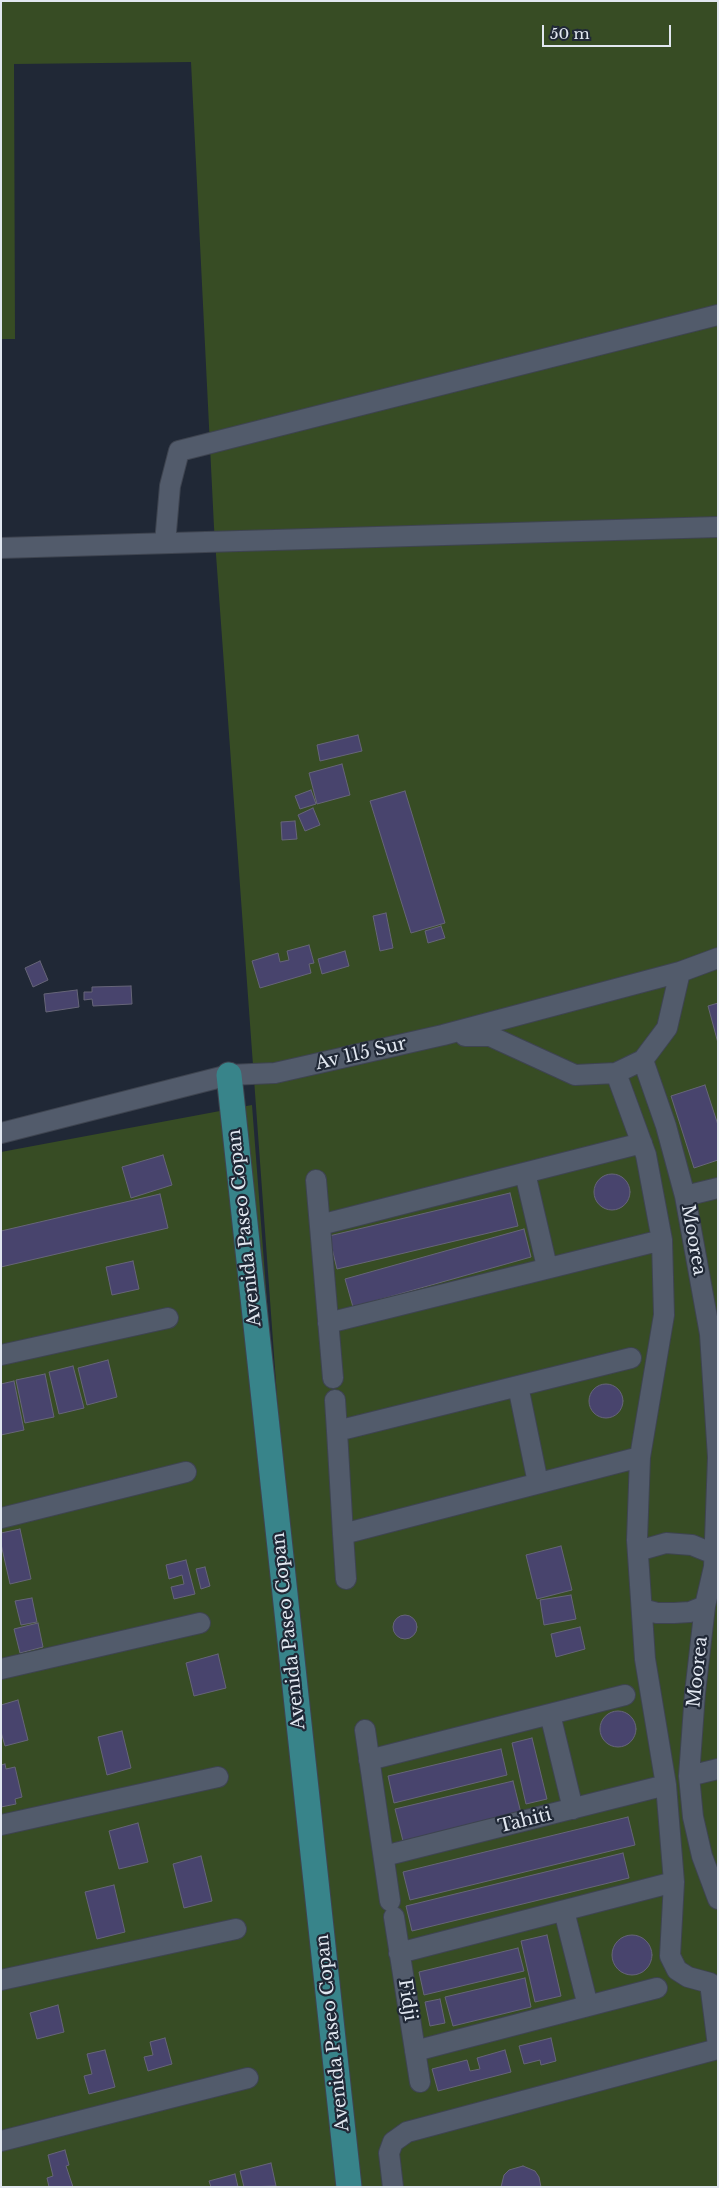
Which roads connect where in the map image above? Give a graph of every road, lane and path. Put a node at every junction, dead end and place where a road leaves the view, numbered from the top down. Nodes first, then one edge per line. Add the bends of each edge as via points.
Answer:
1 (718, 315) edge
2 (718, 527) edge
3 (165, 543) junction
4 (1, 548) edge
5 (718, 958) edge
6 (680, 972) junction
7 (443, 1035) junction
8 (643, 1060) junction
9 (616, 1073) junction
10 (229, 1075) junction
11 (666, 1126) junction
12 (1, 1133) edge
13 (640, 1137) junction
14 (525, 1173) junction
15 (316, 1180) dead end
16 (718, 1188) edge
17 (685, 1196) junction
18 (320, 1226) junction
19 (662, 1240) junction
20 (547, 1267) junction
21 (168, 1318) dead end
22 (328, 1323) junction
23 (1, 1354) edge
24 (631, 1358) dead end
25 (333, 1378) dead end
26 (518, 1386) junction
27 (335, 1400) dead end
28 (337, 1431) junction
29 (640, 1458) junction
30 (186, 1472) dead end
31 (538, 1482) junction
32 (717, 1487) edge
33 (1, 1518) edge
34 (343, 1534) junction
35 (638, 1551) junction
36 (714, 1554) junction
37 (346, 1579) dead end
38 (705, 1606) junction
39 (642, 1609) junction
40 (200, 1623) dead end
41 (1, 1669) edge
42 (625, 1695) dead end
43 (550, 1714) junction
44 (365, 1730) dead end
45 (369, 1760) junction
46 (718, 1768) edge
47 (689, 1776) junction
48 (218, 1777) dead end
49 (666, 1785) junction
50 (573, 1809) junction
51 (1, 1824) edge
52 (384, 1856) junction
53 (674, 1882) junction
54 (717, 1894) edge
55 (564, 1910) junction
56 (236, 1929) dead end
57 (399, 1953) junction
58 (1, 1980) edge
59 (714, 1980) edge
60 (657, 1988) dead end
61 (588, 2006) junction
62 (718, 2048) edge
63 (415, 2051) junction
64 (248, 2078) dead end
65 (420, 2082) dead end
66 (1, 2141) edge
67 (349, 2187) edge
68 (393, 2187) edge

1 - 3 street via 179,451 170,486
2 - 3 street
3 - 4 street
5 - 6 street, Av 115 Sur
6 - 7 street, Av 115 Sur
6 - 8 street via 667,1028
7 - 9 street via 490,1036 575,1075
7 - 10 street, Av 115 Sur via 275,1073
8 - 9 street
8 - 11 street, Moorea
9 - 13 street
10 - 12 street, Av 115 Sur
10 - 67 main road, Avenida Paseo Copan
11 - 13 street
11 - 17 street, Moorea
13 - 14 street
13 - 19 street
14 - 18 street
14 - 20 street
15 - 18 street
16 - 17 street
17 - 32 street, Moorea via 710,1334
18 - 22 street
19 - 20 street
19 - 29 street via 664,1315
20 - 22 street
21 - 23 street
22 - 25 street
24 - 26 street
26 - 28 street
26 - 31 street
27 - 28 street
28 - 34 street
29 - 31 street
29 - 35 street
30 - 33 street
31 - 34 street
32 - 36 street, Moorea
34 - 37 street
35 - 36 street via 666,1543 692,1545
35 - 39 street
36 - 38 street, Moorea
38 - 39 street via 690,1612 674,1613
38 - 47 street, Moorea
39 - 49 street via 645,1659
40 - 41 street
42 - 43 street
43 - 45 street
43 - 50 street
44 - 45 street, Fidji
45 - 52 street, Fidji
46 - 47 street
47 - 54 street, Moorea via 693,1817 702,1856
48 - 51 street
49 - 50 street, Tahiti
49 - 53 street
50 - 52 street, Tahiti
52 - 57 street, Fidji
53 - 55 street
53 - 59 street via 670,1956 677,1970 688,1977
55 - 57 street
55 - 61 street
56 - 58 street
57 - 63 street, Fidji
59 - 62 street
60 - 61 street
61 - 63 street
62 - 68 street via 407,2132 393,2142 389,2153
63 - 65 street, Fidji
64 - 66 street

